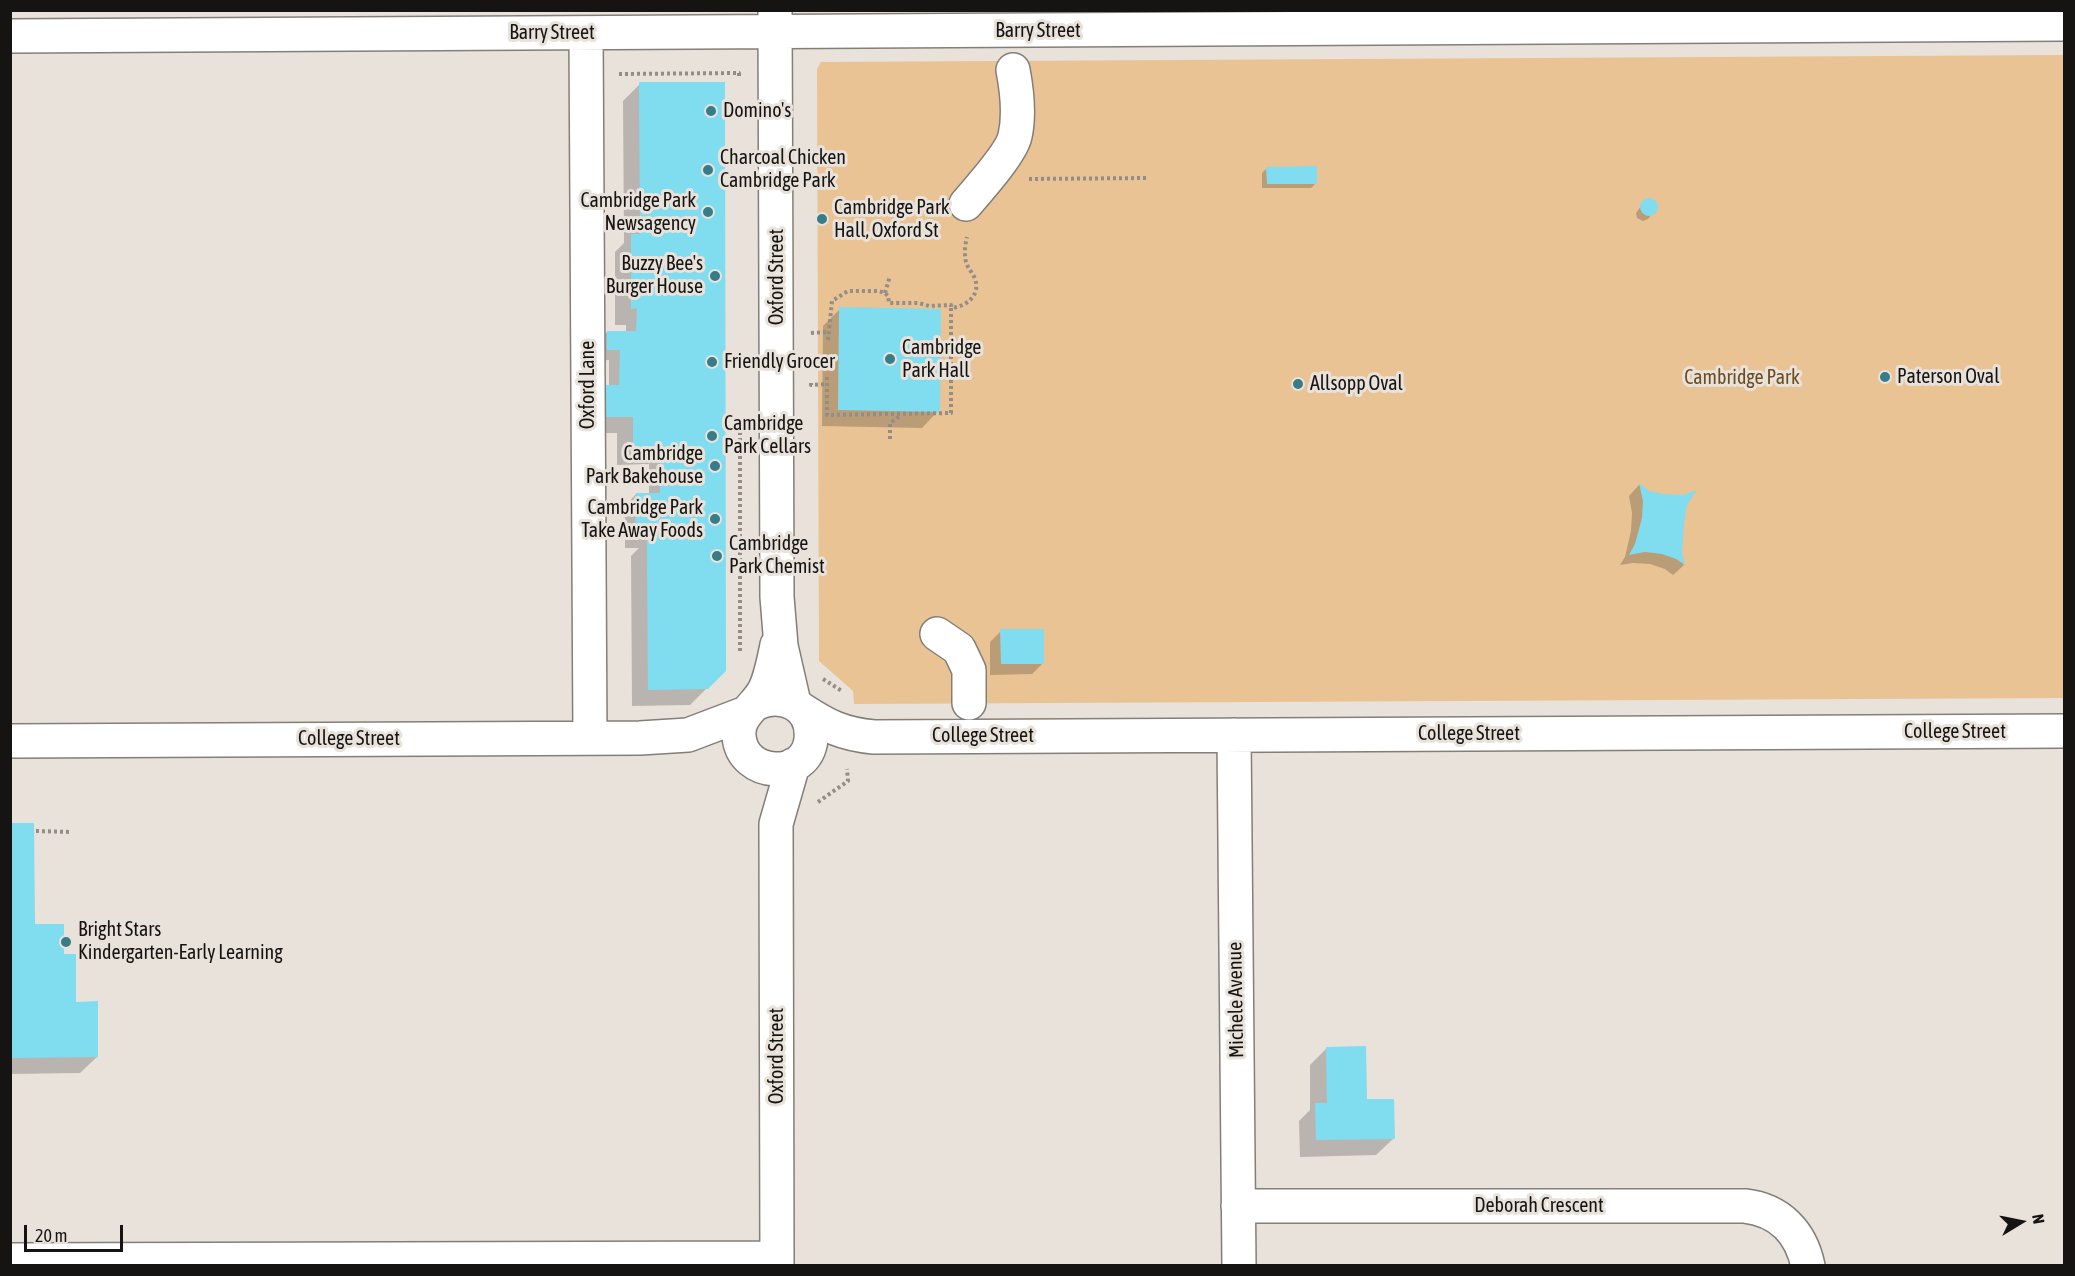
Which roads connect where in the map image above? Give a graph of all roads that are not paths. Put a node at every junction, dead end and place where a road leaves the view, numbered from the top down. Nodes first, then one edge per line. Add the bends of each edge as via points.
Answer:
1 (775, 21) edge
2 (2064, 24) edge
3 (586, 33) junction
4 (10, 36) edge
5 (1013, 70) dead end
6 (967, 219) road end
7 (779, 616) junction
8 (937, 634) dead end
9 (969, 703) dead end
10 (798, 706) junction
11 (750, 709) junction
12 (2064, 731) edge
13 (688, 735) junction
14 (1234, 735) junction
15 (874, 737) junction
16 (590, 738) junction
17 (10, 741) edge
18 (753, 762) junction
19 (797, 763) junction
20 (776, 846) junction
21 (1239, 1206) junction
22 (10, 1260) edge
23 (777, 1262) edge
24 (1239, 1266) edge
25 (1808, 1266) edge

1 - 2 street, Barry Street
1 - 3 street, Barry Street
1 - 7 street, Oxford Street
3 - 4 street, Barry Street
3 - 16 street, Oxford Lane
5 - 6 street via 1018,99 1015,137
7 - 10 street, Oxford Street via 781,646
7 - 11 street, Oxford Street via 777,647 765,690
8 - 9 street via 959,649 969,670
10 - 11 street via 774,698
10 - 15 street, College Street via 827,726
10 - 19 street via 807,718 811,740
11 - 13 street, College Street
11 - 18 street via 740,724 739,736 742,749
12 - 14 street, College Street
13 - 16 street, College Street
13 - 18 street, College Street via 731,749
14 - 15 street, College Street
14 - 21 street, Michele Avenue
15 - 19 street, College Street
16 - 17 street, College Street
18 - 19 street via 775,771
18 - 20 street, Oxford Street via 765,790
19 - 20 street, Oxford Street via 776,824
20 - 23 street, Oxford Street
21 - 24 street, Michele Avenue
21 - 25 street, Deborah Crescent via 1745,1206 1769,1211 1788,1225 1801,1244
22 - 23 street

